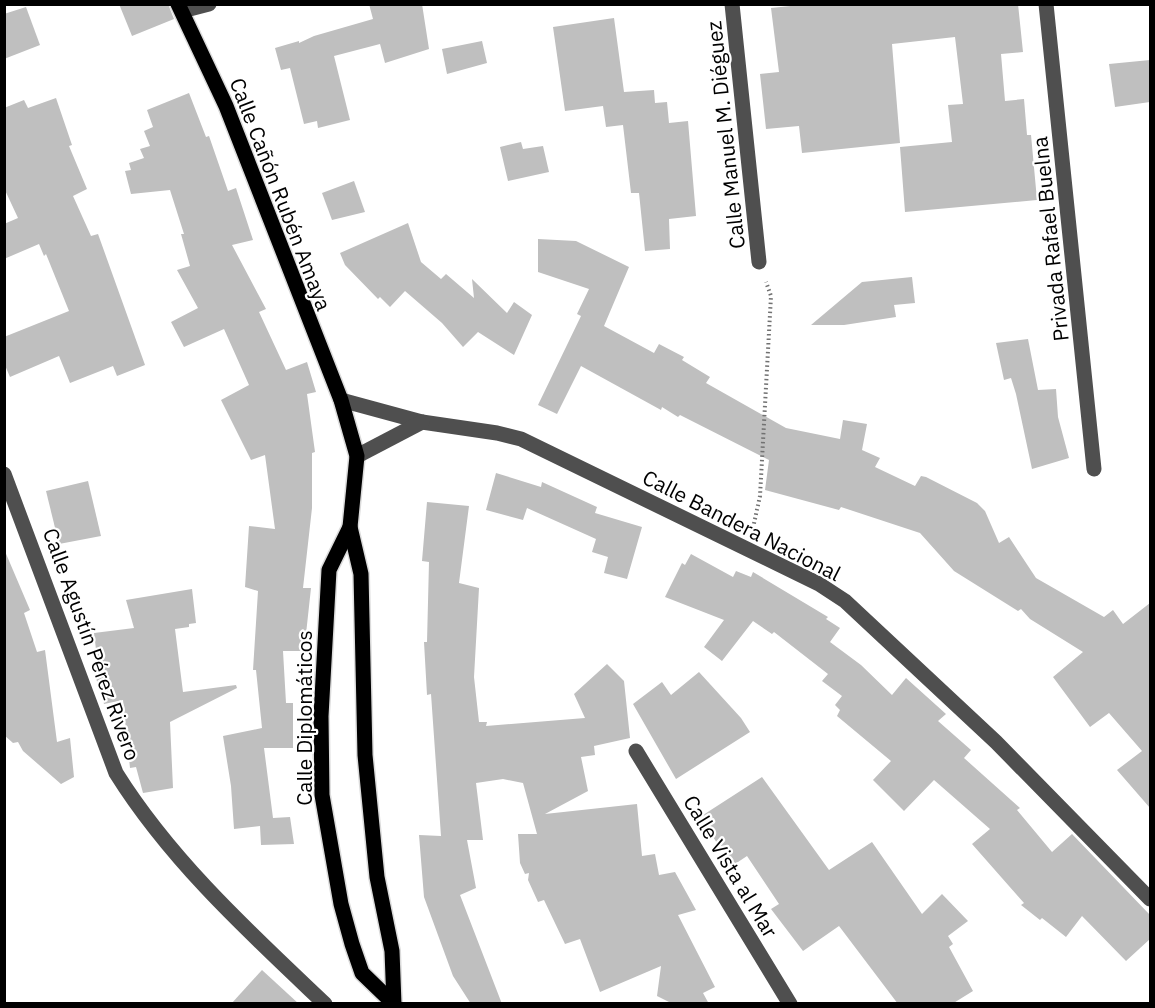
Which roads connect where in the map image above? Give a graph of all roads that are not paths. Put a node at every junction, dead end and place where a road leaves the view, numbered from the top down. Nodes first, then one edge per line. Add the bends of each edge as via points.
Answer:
1 (209, 4) edge
2 (732, 4) edge
3 (1047, 4) edge
4 (180, 8) edge
5 (759, 262) dead end
6 (341, 400) junction
7 (422, 422) junction
8 (357, 456) junction
9 (1094, 469) dead end
10 (4, 474) edge
11 (350, 527) junction
12 (636, 751) dead end
13 (1150, 900) edge
14 (325, 1004) edge
15 (790, 1004) edge

1 - 4 street
2 - 5 street, Calle Manuel M. Diéguez
3 - 9 street, Privada Rafael Buelna
4 - 6 main road, Calle Cañón Rubén Amaya via 226,106
6 - 7 street, Calle Bandera Nacional
6 - 8 main road, Calle Diplomáticos
7 - 8 street
7 - 13 street, Calle Bandera Nacional via 521,439 819,584 845,601 996,742
8 - 11 main road, Calle Diplomáticos
10 - 14 street, Calle Agustín Pérez Rivero via 116,773 137,806 180,858
11 - 11 main road, Calle Diplomáticos via 329,570 321,716 322,795 352,944 362,972 394,1004 392,951 370,821 365,755 362,574
12 - 15 street, Calle Vista al Mar

